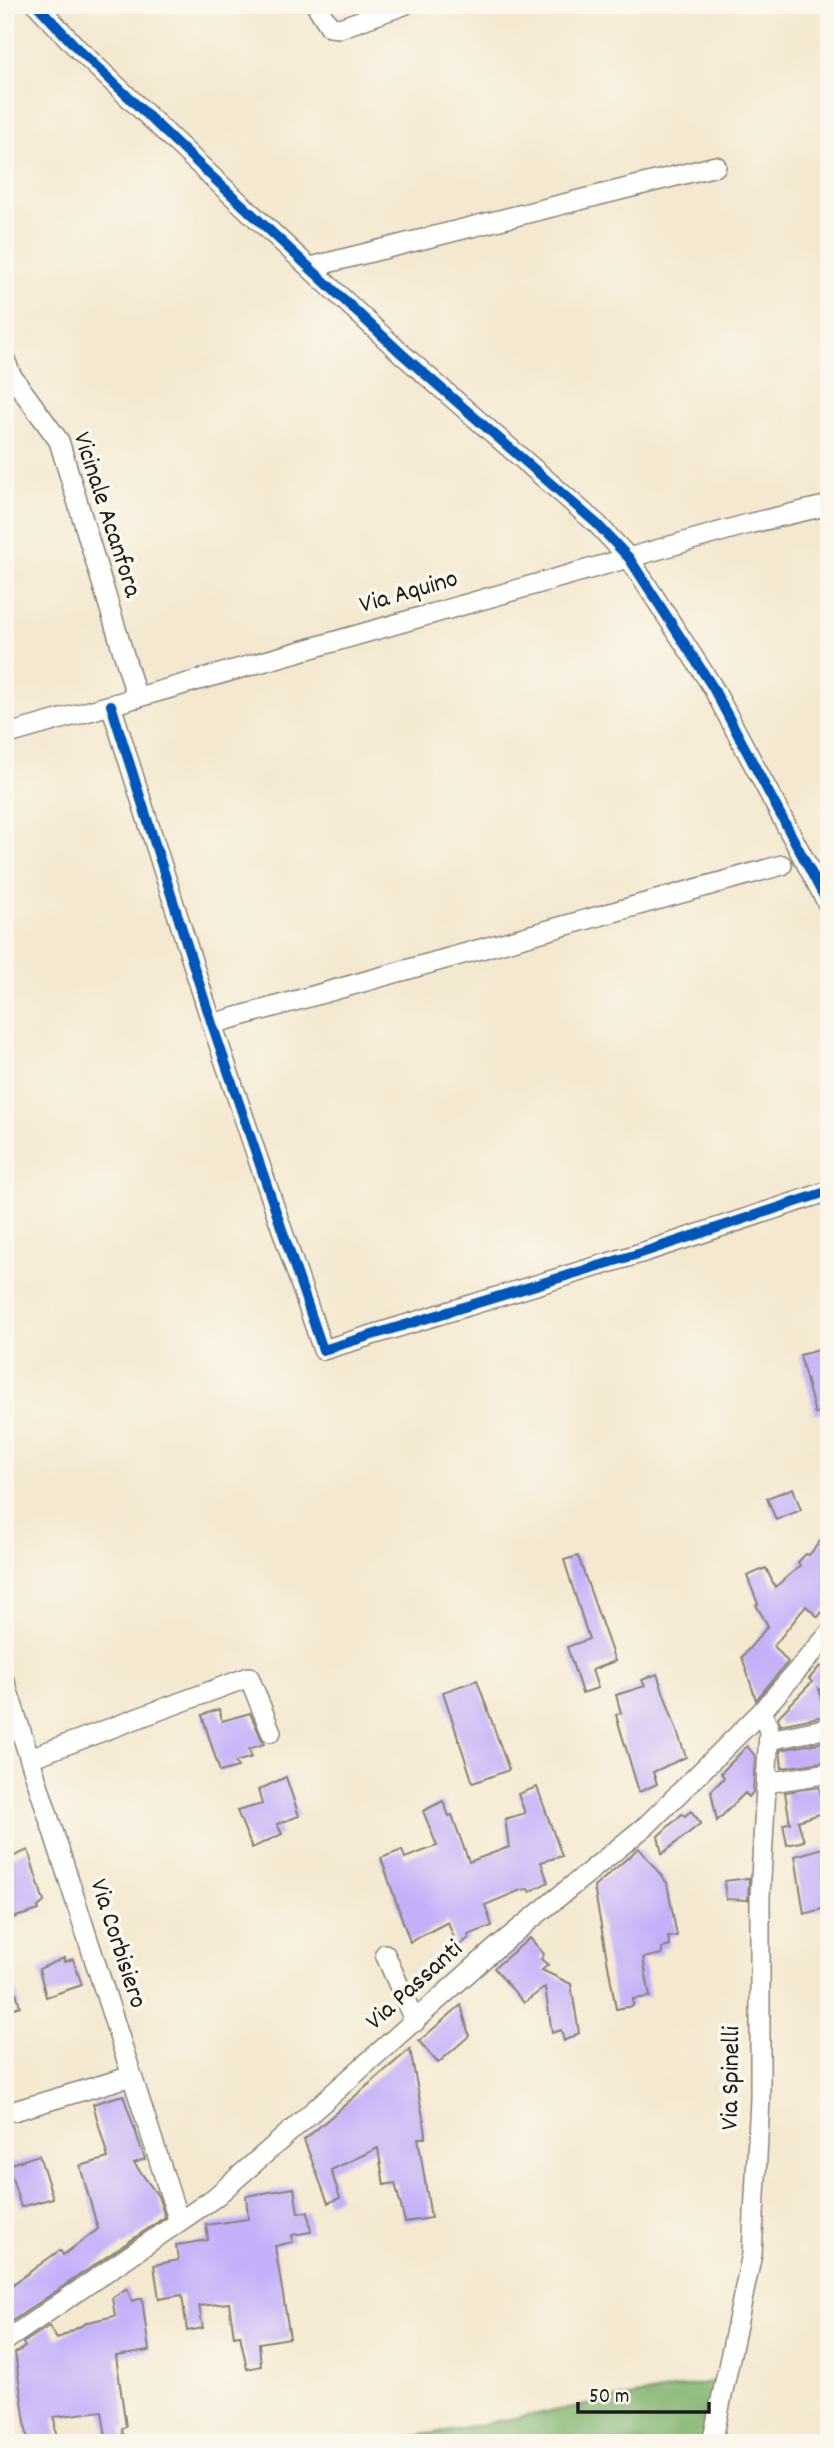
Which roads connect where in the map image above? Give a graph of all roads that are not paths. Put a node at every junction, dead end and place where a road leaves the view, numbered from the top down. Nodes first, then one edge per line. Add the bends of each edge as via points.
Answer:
1 (37, 5) edge
2 (316, 5) edge
3 (404, 5) edge
4 (716, 166) dead end
5 (311, 267) junction
6 (5, 359) edge
7 (829, 505) edge
8 (629, 558) junction
9 (137, 698) junction
10 (111, 705) junction
11 (5, 735) edge
12 (782, 865) dead end
13 (829, 906) edge
14 (212, 1024) junction
15 (829, 1191) edge
16 (829, 1634) edge
17 (5, 1682) edge
18 (762, 1711) junction
19 (829, 1728) edge
20 (271, 1732) dead end
21 (769, 1740) junction
22 (30, 1758) junction
23 (829, 1773) edge
24 (766, 1783) junction
25 (385, 1954) dead end
26 (415, 2022) junction
27 (132, 2076) junction
28 (14, 2111) dead end
29 (179, 2222) junction
30 (5, 2341) edge
31 (712, 2443) edge

1 - 5 street via 177,144
2 - 3 street via 330,27 341,28
4 - 5 street
5 - 8 street
6 - 9 street, Vicinale Acanfora via 11,375 59,442
7 - 8 street, Via Aquino
8 - 9 street, Via Aquino
8 - 13 street via 712,686
9 - 10 street, Via Aquino
10 - 11 street, Via Aquino
10 - 14 street
12 - 14 street
14 - 15 street via 323,1350
16 - 18 street, Via Passanti
17 - 22 street, Via Corbisiero
18 - 21 street, Via Spinelli via 768,1720
18 - 26 street, Via Passanti via 648,1824 497,1947
19 - 21 street
20 - 22 street via 249,1677
21 - 24 street, Via Spinelli
22 - 27 street, Via Corbisiero
23 - 24 street
24 - 31 street, Via Spinelli via 752,2254
25 - 26 street
26 - 29 street, Via Passanti via 214,2198
27 - 28 street
27 - 29 street, Via Corbisiero
29 - 30 street, Via Passanti

